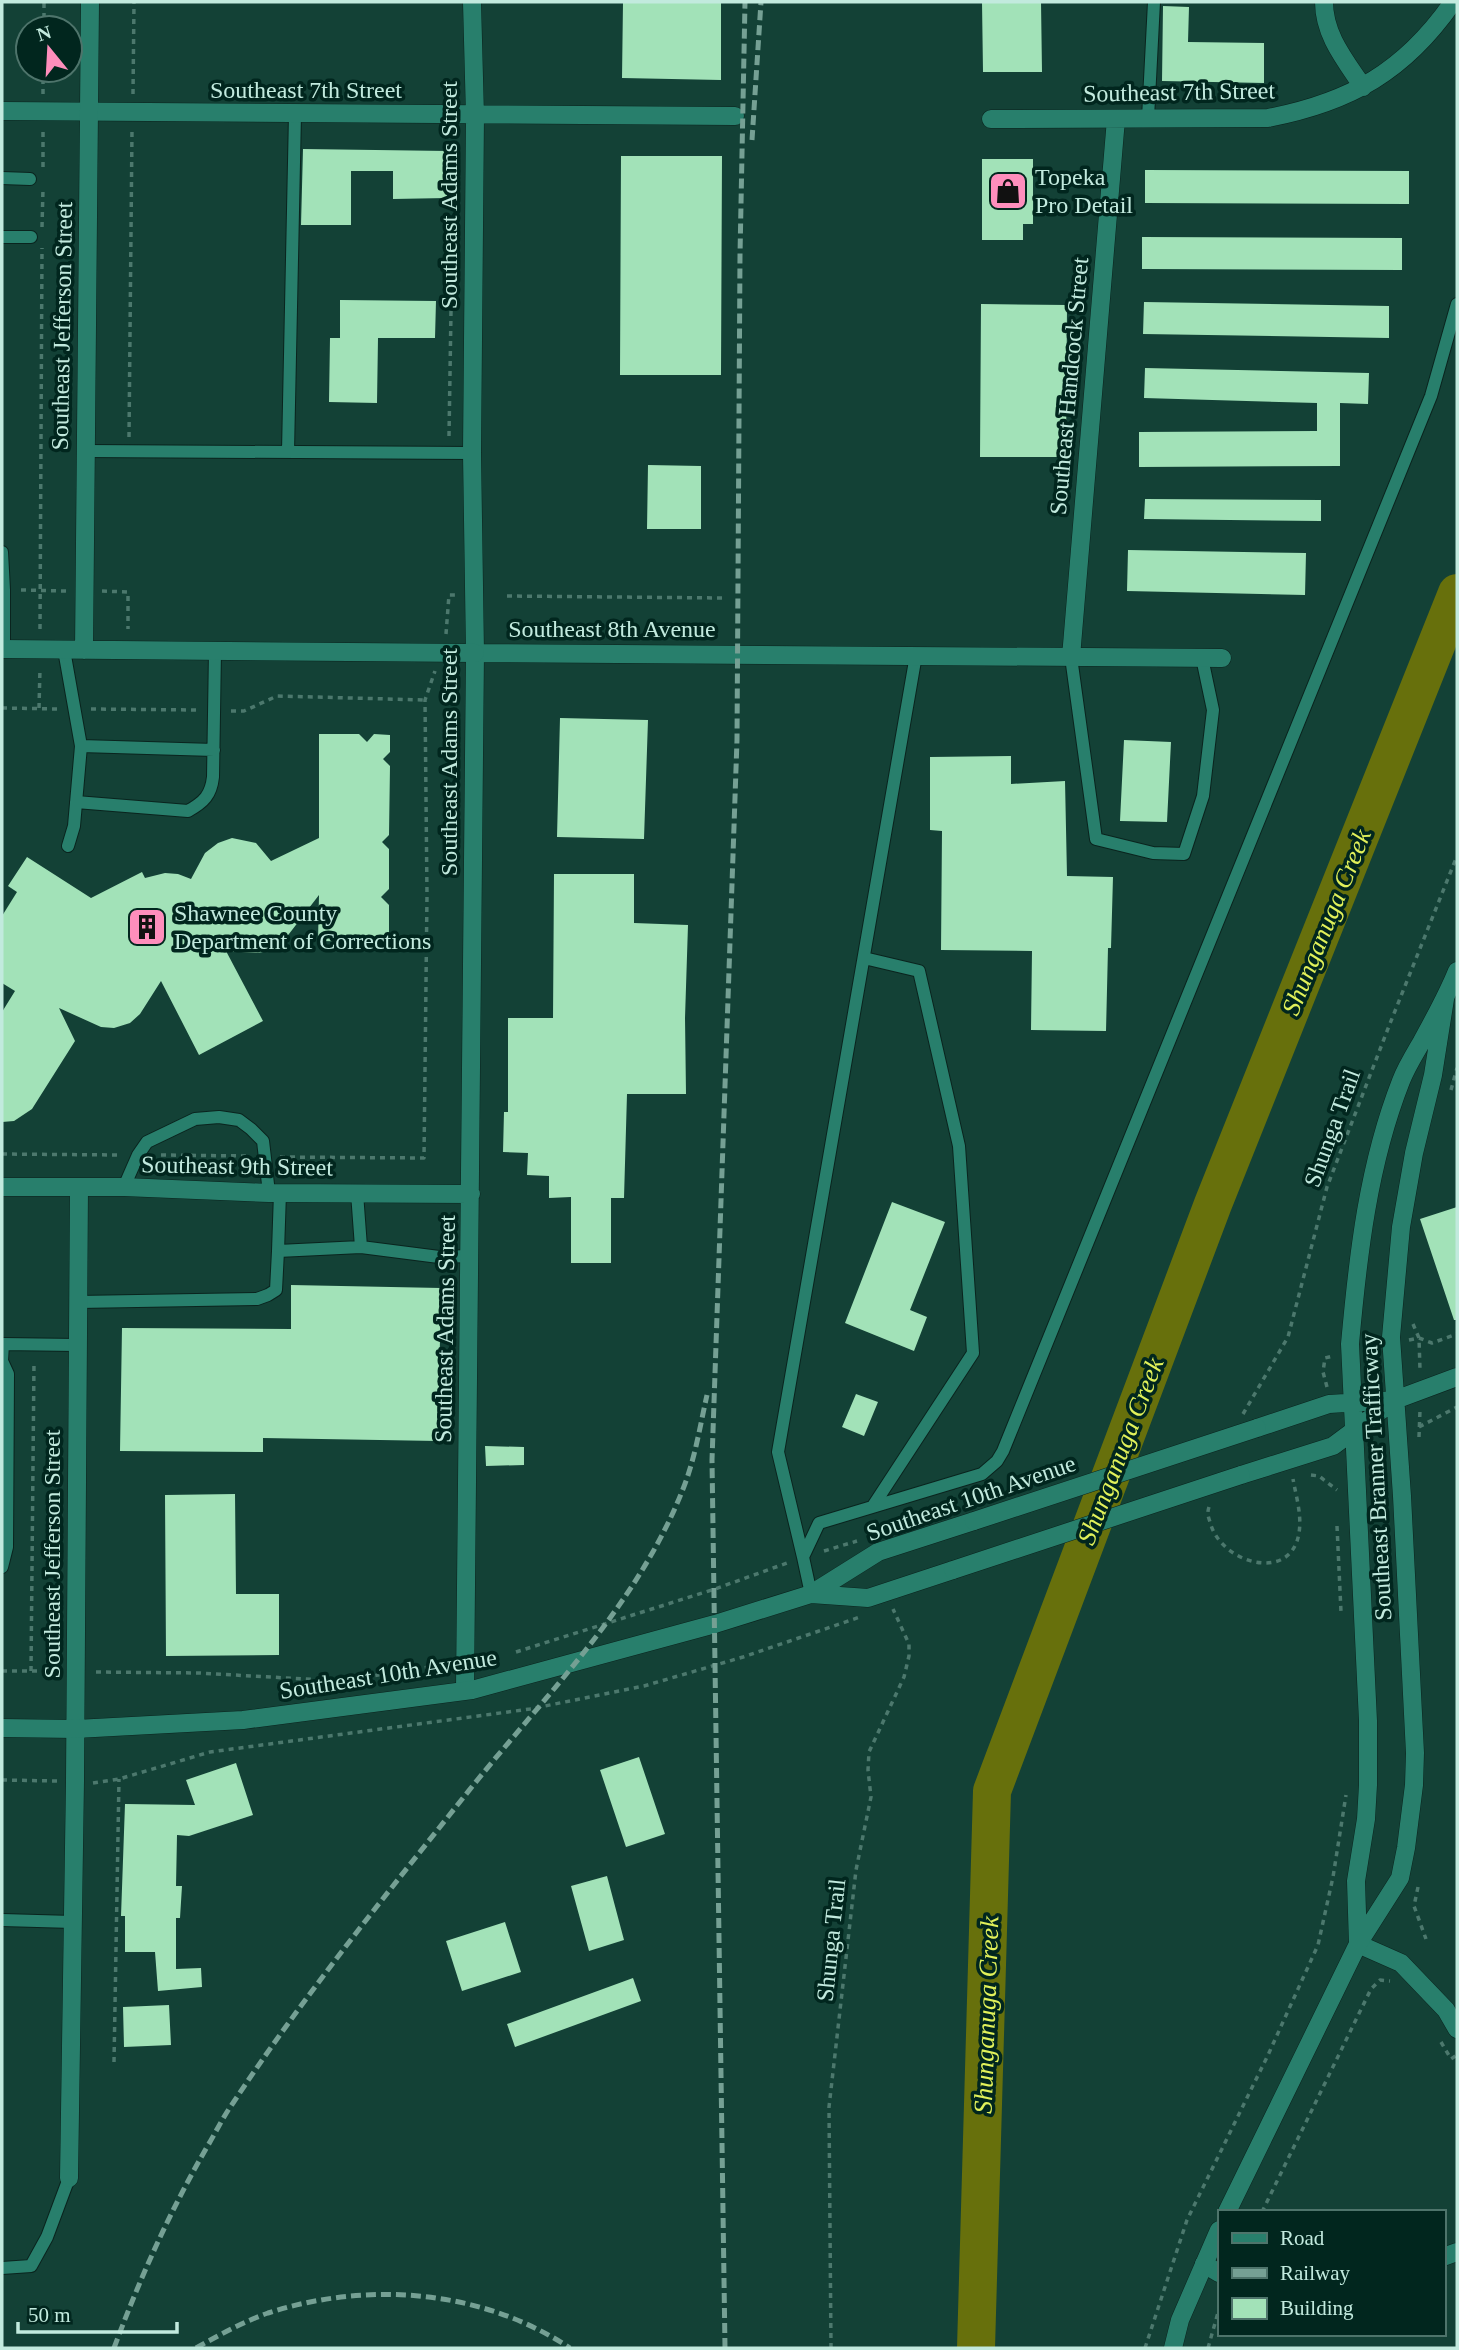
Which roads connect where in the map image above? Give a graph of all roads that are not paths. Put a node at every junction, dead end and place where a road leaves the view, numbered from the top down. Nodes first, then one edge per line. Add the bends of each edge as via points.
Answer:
1 (90, 2) edge
2 (472, 2) edge
3 (1154, 2) edge
4 (1324, 2) edge
5 (1453, 2) edge
6 (1363, 87) junction
7 (2, 111) edge
8 (89, 111) junction
9 (295, 114) junction
10 (475, 116) junction
11 (735, 116) dead end
12 (1148, 118) junction
13 (1116, 119) junction
14 (991, 120) dead end
15 (2, 178) edge
16 (30, 178) dead end
17 (37, 236) road end
18 (2, 237) edge
19 (1457, 304) edge
20 (85, 451) junction
21 (288, 452) junction
22 (472, 453) junction
23 (2, 552) edge
24 (3, 649) edge
25 (64, 650) junction
26 (84, 650) junction
27 (215, 651) junction
28 (475, 653) junction
29 (916, 656) junction
30 (1071, 657) junction
31 (1202, 658) junction
32 (1222, 658) dead end
33 (81, 746) junction
34 (215, 750) junction
35 (76, 802) junction
36 (68, 846) dead end
37 (864, 958) junction
38 (1457, 971) edge
39 (1445, 999) junction
40 (2, 1187) edge
41 (79, 1187) junction
42 (124, 1187) junction
43 (275, 1193) junction
44 (357, 1193) junction
45 (471, 1194) junction
46 (361, 1247) junction
47 (278, 1251) junction
48 (470, 1256) junction
49 (78, 1302) junction
50 (2, 1344) edge
51 (77, 1345) junction
52 (1457, 1377) edge
53 (1395, 1400) junction
54 (1353, 1402) junction
55 (1354, 1430) junction
56 (873, 1506) junction
57 (803, 1557) junction
58 (2, 1567) edge
59 (811, 1594) junction
60 (465, 1690) junction
61 (2, 1728) edge
62 (76, 1729) junction
63 (2, 1920) edge
64 (73, 1922) junction
65 (1358, 1944) junction
66 (1452, 2008) edge
67 (1457, 2029) edge
68 (69, 2178) joint
69 (1228, 2210) edge
70 (1218, 2236) edge
71 (2, 2268) edge
72 (1212, 2269) edge
73 (1173, 2348) edge

1 - 8 street, Southeast Jefferson Street
2 - 10 street, Southeast Adams Street
3 - 12 lane
4 - 6 street via 1330,35
5 - 6 street, Southeast 7th Street via 1410,53
6 - 12 street, Southeast 7th Street via 1305,111 1268,118
7 - 8 street, Southeast 7th Street
8 - 9 street, Southeast 7th Street
8 - 20 street, Southeast Jefferson Street
9 - 10 street, Southeast 7th Street
9 - 21 lane
10 - 11 street, Southeast 7th Street
10 - 22 street, Southeast Adams Street
12 - 13 street, Southeast 7th Street
13 - 14 street, Southeast 7th Street
13 - 30 street, Southeast Handcock Street
15 - 16 lane
17 - 18 lane
19 - 56 lane via 1430,396 1003,1451 982,1474
20 - 21 lane
20 - 26 street, Southeast Jefferson Street
21 - 22 lane
22 - 28 street, Southeast Adams Street
23 - 24 lane
24 - 25 street, Southeast 8th Avenue
25 - 26 street, Southeast 8th Avenue
25 - 33 lane
26 - 27 street, Southeast 8th Avenue
27 - 28 street, Southeast 8th Avenue
27 - 34 lane
28 - 29 street, Southeast 8th Avenue
28 - 45 street, Southeast Adams Street
29 - 30 street, Southeast 8th Avenue
29 - 37 lane
30 - 31 street, Southeast 8th Avenue
30 - 31 lane via 1096,839 1153,853 1184,854 1203,796 1213,710
31 - 32 street, Southeast 8th Avenue
33 - 34 lane
33 - 35 lane
34 - 35 lane via 212,788 202,803 188,811
35 - 36 lane
37 - 56 lane via 919,971 959,1146 973,1353
37 - 57 lane via 778,1452
38 - 39 street, Southeast Branner Trafficway
39 - 53 street, Southeast Branner Trafficway via 1401,1227 1391,1337
39 - 54 street, Southeast Branner Trafficway via 1401,1079 1369,1191 1350,1344
40 - 41 street, Southeast 9th Street
41 - 42 street, Southeast 9th Street
41 - 49 street, Southeast Jefferson Street
42 - 43 street, Southeast 9th Street
42 - 43 lane via 147,1142 195,1119 219,1117 239,1120 263,1142
43 - 44 street, Southeast 9th Street
43 - 47 lane
44 - 45 street, Southeast 9th Street
44 - 46 lane
45 - 48 street, Southeast Adams Street
46 - 47 lane
46 - 48 lane via 439,1257
47 - 49 lane via 276,1290 257,1299
48 - 60 street, Southeast Adams Street
49 - 51 street, Southeast Jefferson Street
50 - 51 lane
50 - 58 lane via 8,1388 7,1547
51 - 62 street, Southeast Jefferson Street
52 - 53 street, Southeast 10th Avenue
53 - 54 street, Southeast 10th Avenue
53 - 55 street, Southeast 10th Avenue
53 - 65 street, Southeast Branner Trafficway via 1414,1785 1400,1878
54 - 55 street, Southeast Branner Trafficway
54 - 59 street, Southeast 10th Avenue, bridge via 1329,1404 878,1552
55 - 59 street, Southeast 10th Avenue, bridge via 1333,1446 868,1598
55 - 65 street, Southeast Branner Trafficway via 1368,1721 1366,1819 1356,1881
56 - 57 lane via 819,1523
57 - 59 lane
59 - 60 street, Southeast 10th Avenue via 577,1663
60 - 62 street, Southeast 10th Avenue via 243,1720
61 - 62 street, Southeast 10th Avenue
62 - 64 street, Southeast Jefferson Street
63 - 64 lane
64 - 68 street, Southeast Jefferson Street
65 - 66 street via 1401,1963
65 - 69 street, Southeast Branner Trafficway
66 - 67 street
68 - 71 lane via 32,2266
70 - 72 street
72 - 73 street via 1180,2320

